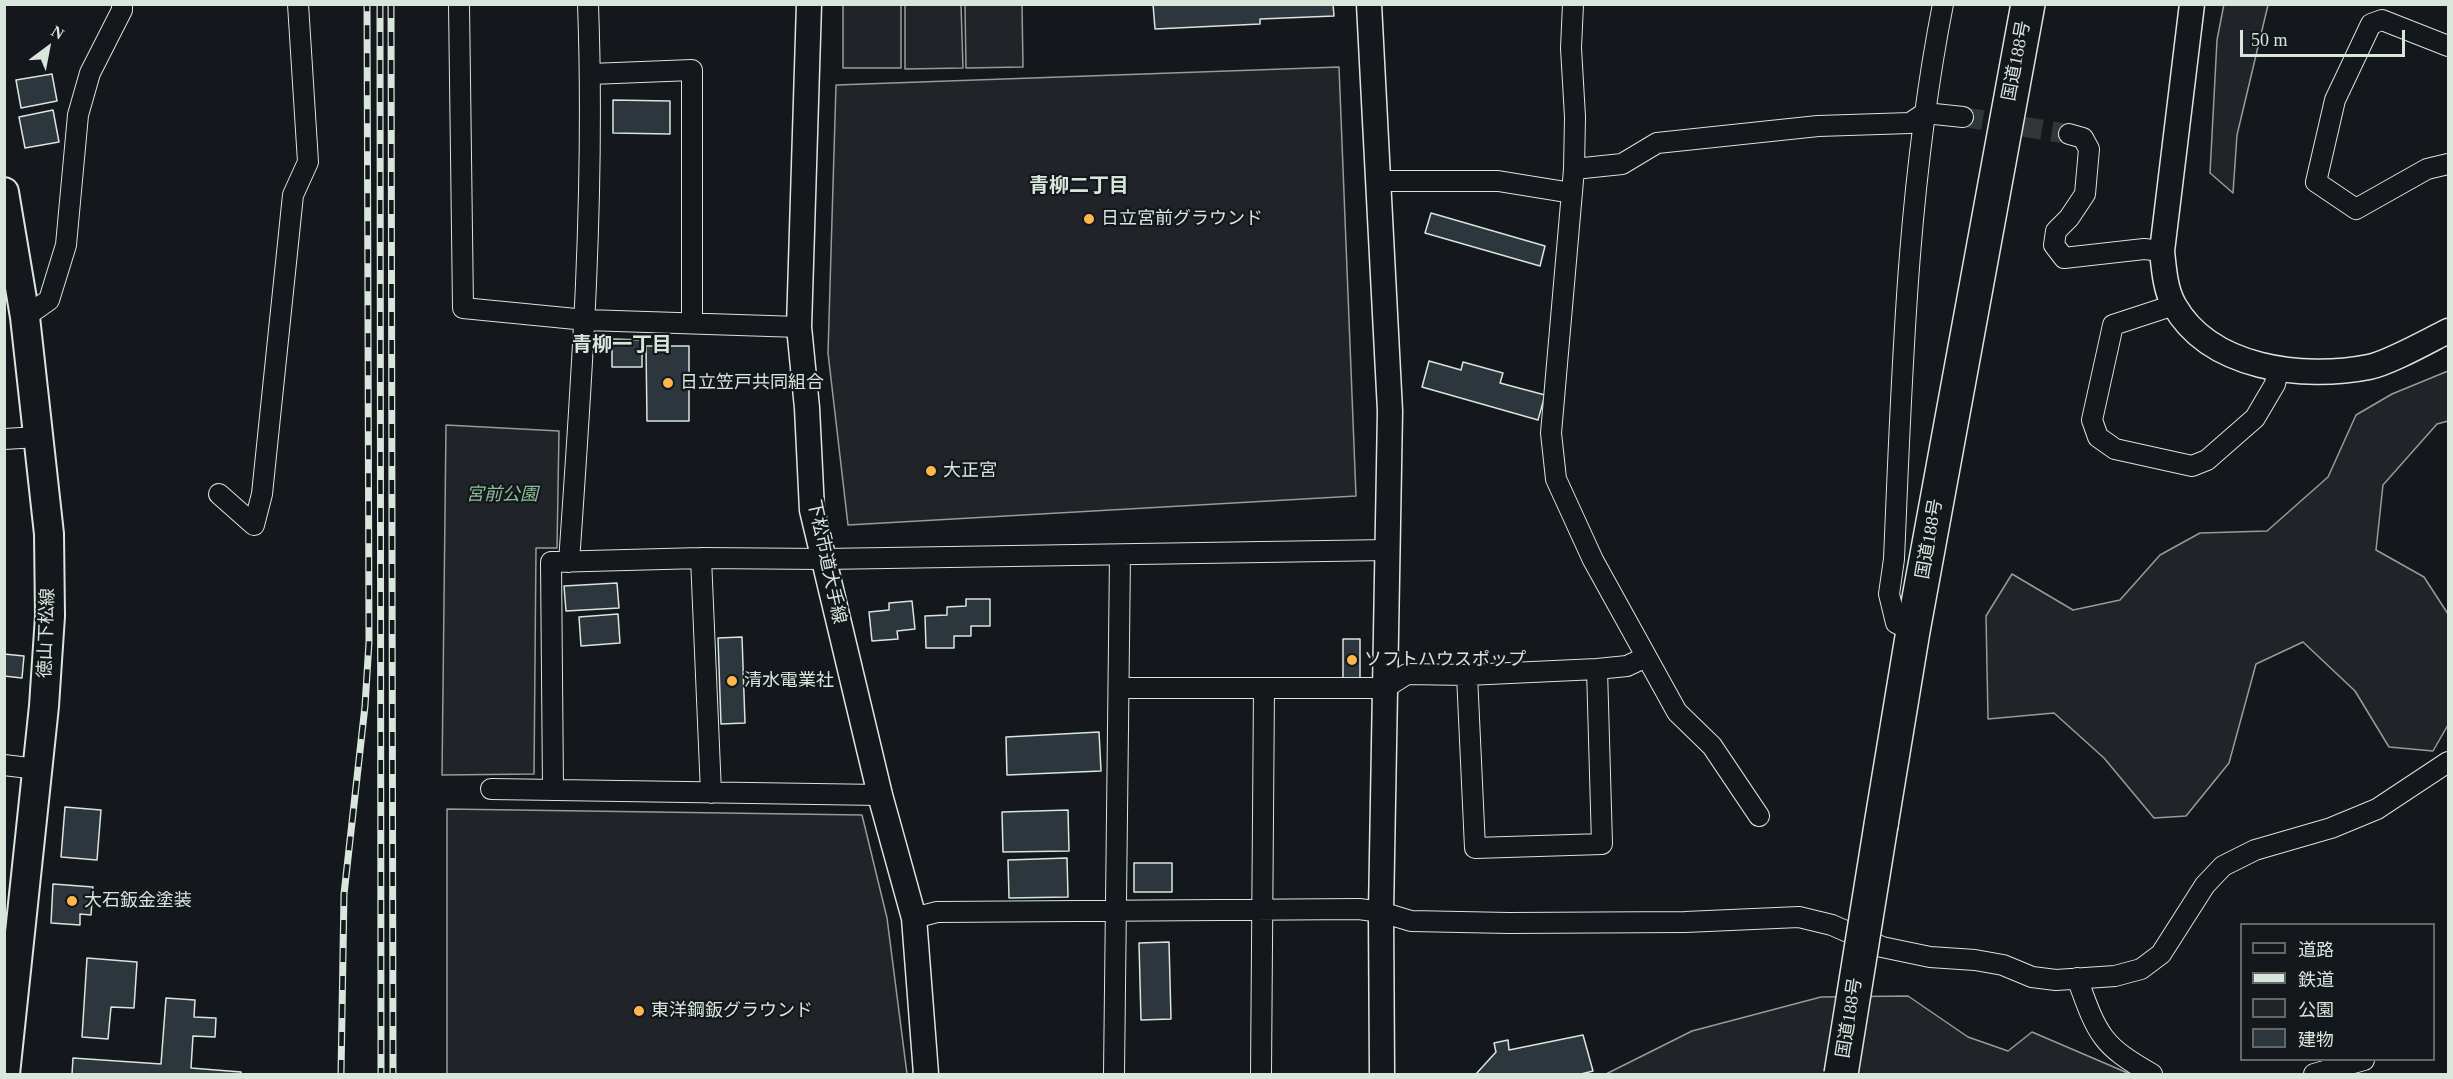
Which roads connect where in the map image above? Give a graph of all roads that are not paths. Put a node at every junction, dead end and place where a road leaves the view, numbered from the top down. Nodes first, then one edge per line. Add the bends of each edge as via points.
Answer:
1 (122, 4) edge
2 (298, 4) edge
3 (459, 4) edge
4 (588, 4) edge
5 (808, 4) edge
6 (1369, 4) edge
7 (1573, 4) edge
8 (1943, 4) edge
9 (2028, 4) edge
10 (2192, 4) edge
11 (2448, 46) edge
12 (591, 74) junction
13 (1925, 113) junction
14 (1963, 117) tunnel mouth
15 (2069, 134) tunnel mouth
16 (2448, 164) edge
17 (1574, 169) junction
18 (1377, 181) junction
19 (4, 192) edge
20 (1572, 193) junction
21 (2162, 251) junction
22 (2174, 305) junction
23 (25, 317) junction
24 (586, 320) junction
25 (692, 323) junction
26 (799, 327) junction
27 (2448, 331) edge
28 (2278, 369) junction
29 (38, 437) junction
30 (4, 439) edge
31 (219, 494) dead end
32 (1388, 550) junction
33 (1120, 555) junction
34 (701, 558) junction
35 (824, 560) junction
36 (569, 562) junction
37 (1913, 631) junction
38 (1646, 657) junction
39 (1597, 669) junction
40 (1467, 675) junction
41 (1120, 688) junction
42 (1264, 688) junction
43 (1385, 688) junction
44 (2448, 762) edge
45 (4, 765) edge
46 (37, 769) junction
47 (491, 789) dead end
48 (553, 789) junction
49 (711, 793) junction
50 (880, 795) junction
51 (1759, 816) dead end
52 (1115, 910) junction
53 (1261, 910) junction
54 (1382, 912) junction
55 (914, 918) junction
56 (2077, 978) junction
57 (2357, 1061) edge
58 (5, 1074) edge
59 (926, 1074) edge
60 (1114, 1074) edge
61 (1261, 1074) edge
62 (1382, 1074) edge
63 (1841, 1074) edge
64 (2152, 1074) edge
65 (2314, 1074) edge

1 - 23 street via 90,73 78,115 66,245 49,300
2 - 31 street via 308,162 293,195 262,494 254,525
3 - 24 street via 463,308
4 - 12 street
5 - 26 street, 下松市道大手線
6 - 18 street
7 - 17 street via 1570,48
8 - 13 street
9 - 37 highway, 国道188号
10 - 21 street
11 - 16 street via 2382,20 2371,24 2335,100 2316,182 2356,209 2427,169
12 - 24 street
12 - 25 street via 692,70
13 - 14 street
13 - 17 street via 1910,123 1818,126 1657,143 1622,164
13 - 37 street via 1904,326 1894,559 1889,594 1896,623
15 - 21 street via 2083,138 2089,149 2085,194 2056,231 2054,245 2064,258 2144,249
17 - 20 street
18 - 20 street via 1498,181
18 - 32 street via 1390,411
19 - 23 main road, 徳山下松線
20 - 38 street via 1551,434 1556,479 1593,560
21 - 22 street via 2166,284
22 - 28 street via 2197,333 2229,354
22 - 28 street via 2113,326 2092,420 2098,437 2115,449 2192,466 2207,460 2255,418 2276,384
23 - 29 main road, 徳山下松線
24 - 25 street
24 - 36 street
25 - 26 street
26 - 35 street, 下松市道大手線 via 812,510
27 - 28 street via 2371,367 2321,372
29 - 30 street
29 - 46 main road, 徳山下松線 via 49,534 50,616
32 - 33 street
32 - 43 street
33 - 35 street
33 - 41 street
34 - 35 street
34 - 36 street
34 - 49 street
35 - 50 street, 下松市道大手線
36 - 48 street via 551,562
37 - 63 highway, 国道188号, bridge
38 - 39 street via 1627,666
38 - 51 street via 1677,712 1712,746
39 - 40 street
39 - 40 street via 1602,844 1474,848
40 - 43 street via 1407,674
41 - 42 street
41 - 52 street
42 - 43 street
42 - 53 street
43 - 54 street
44 - 56 street via 2377,809 2331,828 2255,849 2223,866 2205,885 2162,954 2141,969 2115,976
45 - 46 street
46 - 58 main road, 徳山下松線
47 - 48 street
48 - 49 street
49 - 50 street
50 - 55 street, 下松市道大手線
52 - 53 street
52 - 55 street via 937,912
52 - 60 street
53 - 54 street
53 - 61 street
54 - 56 street via 1411,921 1509,923 1685,922 1799,916 1832,925 1882,947 2002,965 2032,977
54 - 62 street
55 - 59 street, 下松市道大手線
56 - 64 street via 2096,1028 2114,1051
57 - 65 street

